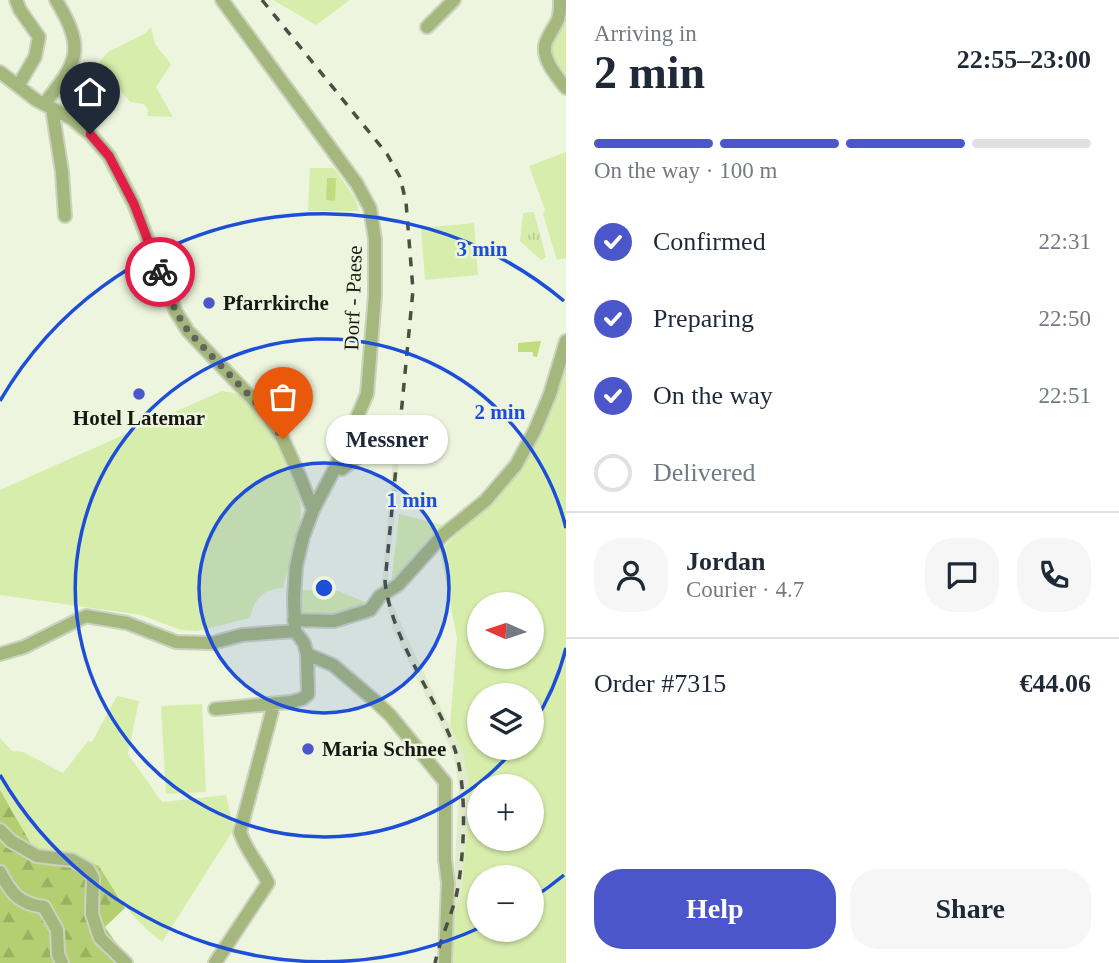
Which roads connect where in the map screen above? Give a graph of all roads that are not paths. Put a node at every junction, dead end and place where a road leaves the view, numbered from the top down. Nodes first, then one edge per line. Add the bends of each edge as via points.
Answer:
1 (16, 0) edge
2 (56, 0) edge
3 (222, 0) edge
4 (454, 0) edge
5 (561, 0) edge
6 (427, 27) dead end
7 (0, 72) edge
8 (18, 86) junction
9 (566, 88) edge
10 (48, 106) junction
11 (65, 216) dead end
12 (566, 341) edge
13 (393, 431) dead end
14 (336, 466) junction
15 (313, 510) junction
16 (295, 625) junction
17 (1, 654) edge
18 (307, 654) junction
19 (274, 704) junction
20 (215, 709) dead end
21 (0, 830) edge
22 (0, 872) edge
23 (62, 963) edge
24 (126, 963) edge
25 (215, 963) edge
26 (445, 963) edge

1 - 8 street via 39,37 35,57
2 - 10 street via 71,26 74,53
3 - 14 street, Dorf - Paese via 357,184 372,214 376,295 367,394
4 - 6 street
5 - 9 street via 561,16 545,44 545,53
7 - 8 street
8 - 10 street
10 - 11 street via 62,172
10 - 15 street via 72,119 109,156 134,204 176,312 188,331 264,411 283,439
12 - 16 street via 535,430 516,465 486,500 443,535 370,610 334,621
13 - 14 street via 342,469
14 - 15 street, Dorf - Paese
15 - 16 street, Dorf - Paese via 296,567
16 - 17 street via 212,643 176,642 127,623 86,616
16 - 18 street, Dorf - Paese
18 - 19 street via 308,694
18 - 26 street via 332,665 390,715 445,782
19 - 20 street
19 - 25 street via 240,832 268,883
21 - 24 street via 37,856 72,860 88,869 93,878 92,914 100,938
22 - 23 street via 17,899 44,907 57,930

